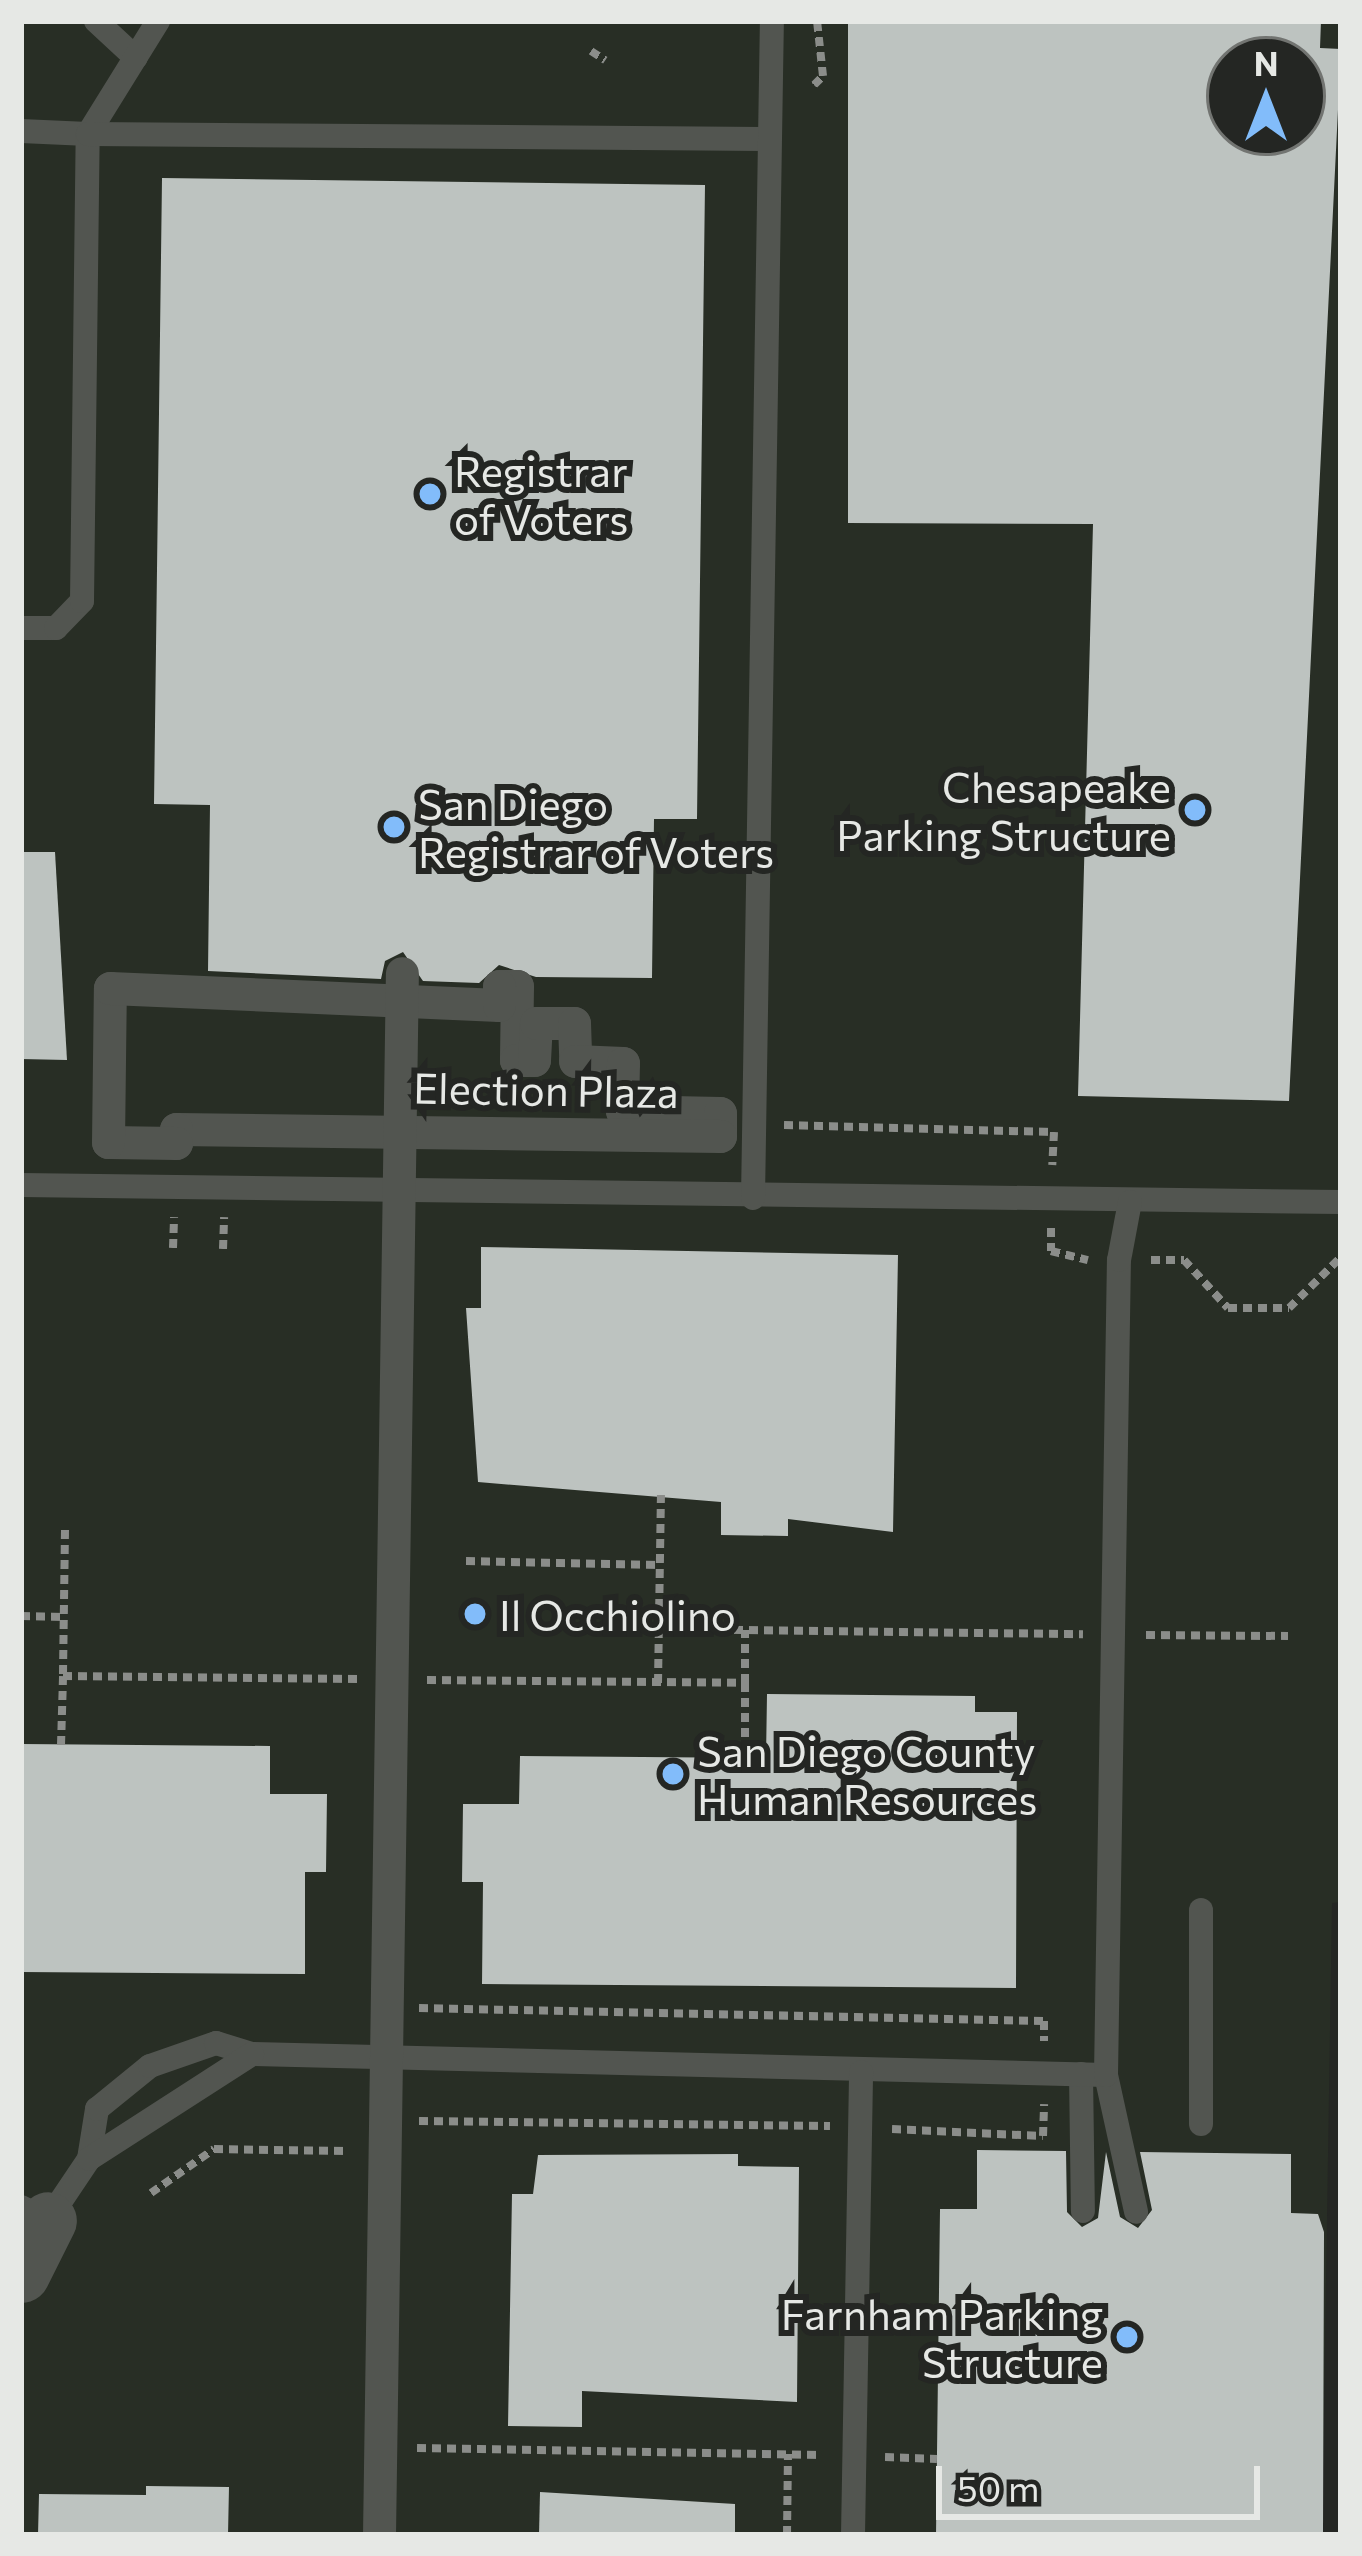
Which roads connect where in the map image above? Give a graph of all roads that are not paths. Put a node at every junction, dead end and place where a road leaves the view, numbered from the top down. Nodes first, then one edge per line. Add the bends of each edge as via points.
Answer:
1 (96, 21) edge
2 (158, 21) edge
3 (772, 21) edge
4 (136, 58) junction
5 (21, 131) edge
6 (88, 134) junction
7 (768, 139) junction
8 (21, 628) edge
9 (402, 988) junction
10 (402, 1132) junction
11 (21, 1185) edge
12 (401, 1192) junction
13 (753, 1198) junction
14 (1130, 1202) junction
15 (1341, 1202) edge
16 (1201, 1910) dead end
17 (252, 2054) junction
18 (387, 2056) junction
19 (861, 2072) junction
20 (1094, 2074) junction
21 (1201, 2124) dead end
22 (89, 2159) junction
23 (1083, 2211) dead end
24 (1136, 2212) dead end
25 (34, 2214) edge
26 (21, 2274) edge
27 (379, 2535) edge
28 (853, 2535) edge

1 - 4 lane
2 - 4 lane
3 - 7 lane
4 - 6 lane
5 - 6 lane
6 - 7 lane
6 - 8 lane via 82,601 56,628
7 - 13 lane
9 - 10 street
9 - 10 street, Election Plaza via 305,1002 305,988 110,988 108,1142 176,1143 176,1129
9 - 10 street, Election Plaza via 499,1005 500,986 517,986 516,1060 535,1060 536,1023 574,1023 575,1061 623,1063 622,1112 720,1113 720,1136
10 - 12 street
11 - 12 lane
12 - 13 lane
12 - 18 street
13 - 14 lane
14 - 15 lane
14 - 20 lane via 1120,1260
16 - 21 lane
17 - 18 lane
17 - 22 lane
17 - 22 lane via 216,2043 150,2066 97,2109
18 - 19 lane
18 - 27 street
19 - 20 lane
19 - 28 lane
20 - 23 lane
20 - 24 lane
22 - 25 lane
25 - 26 street

